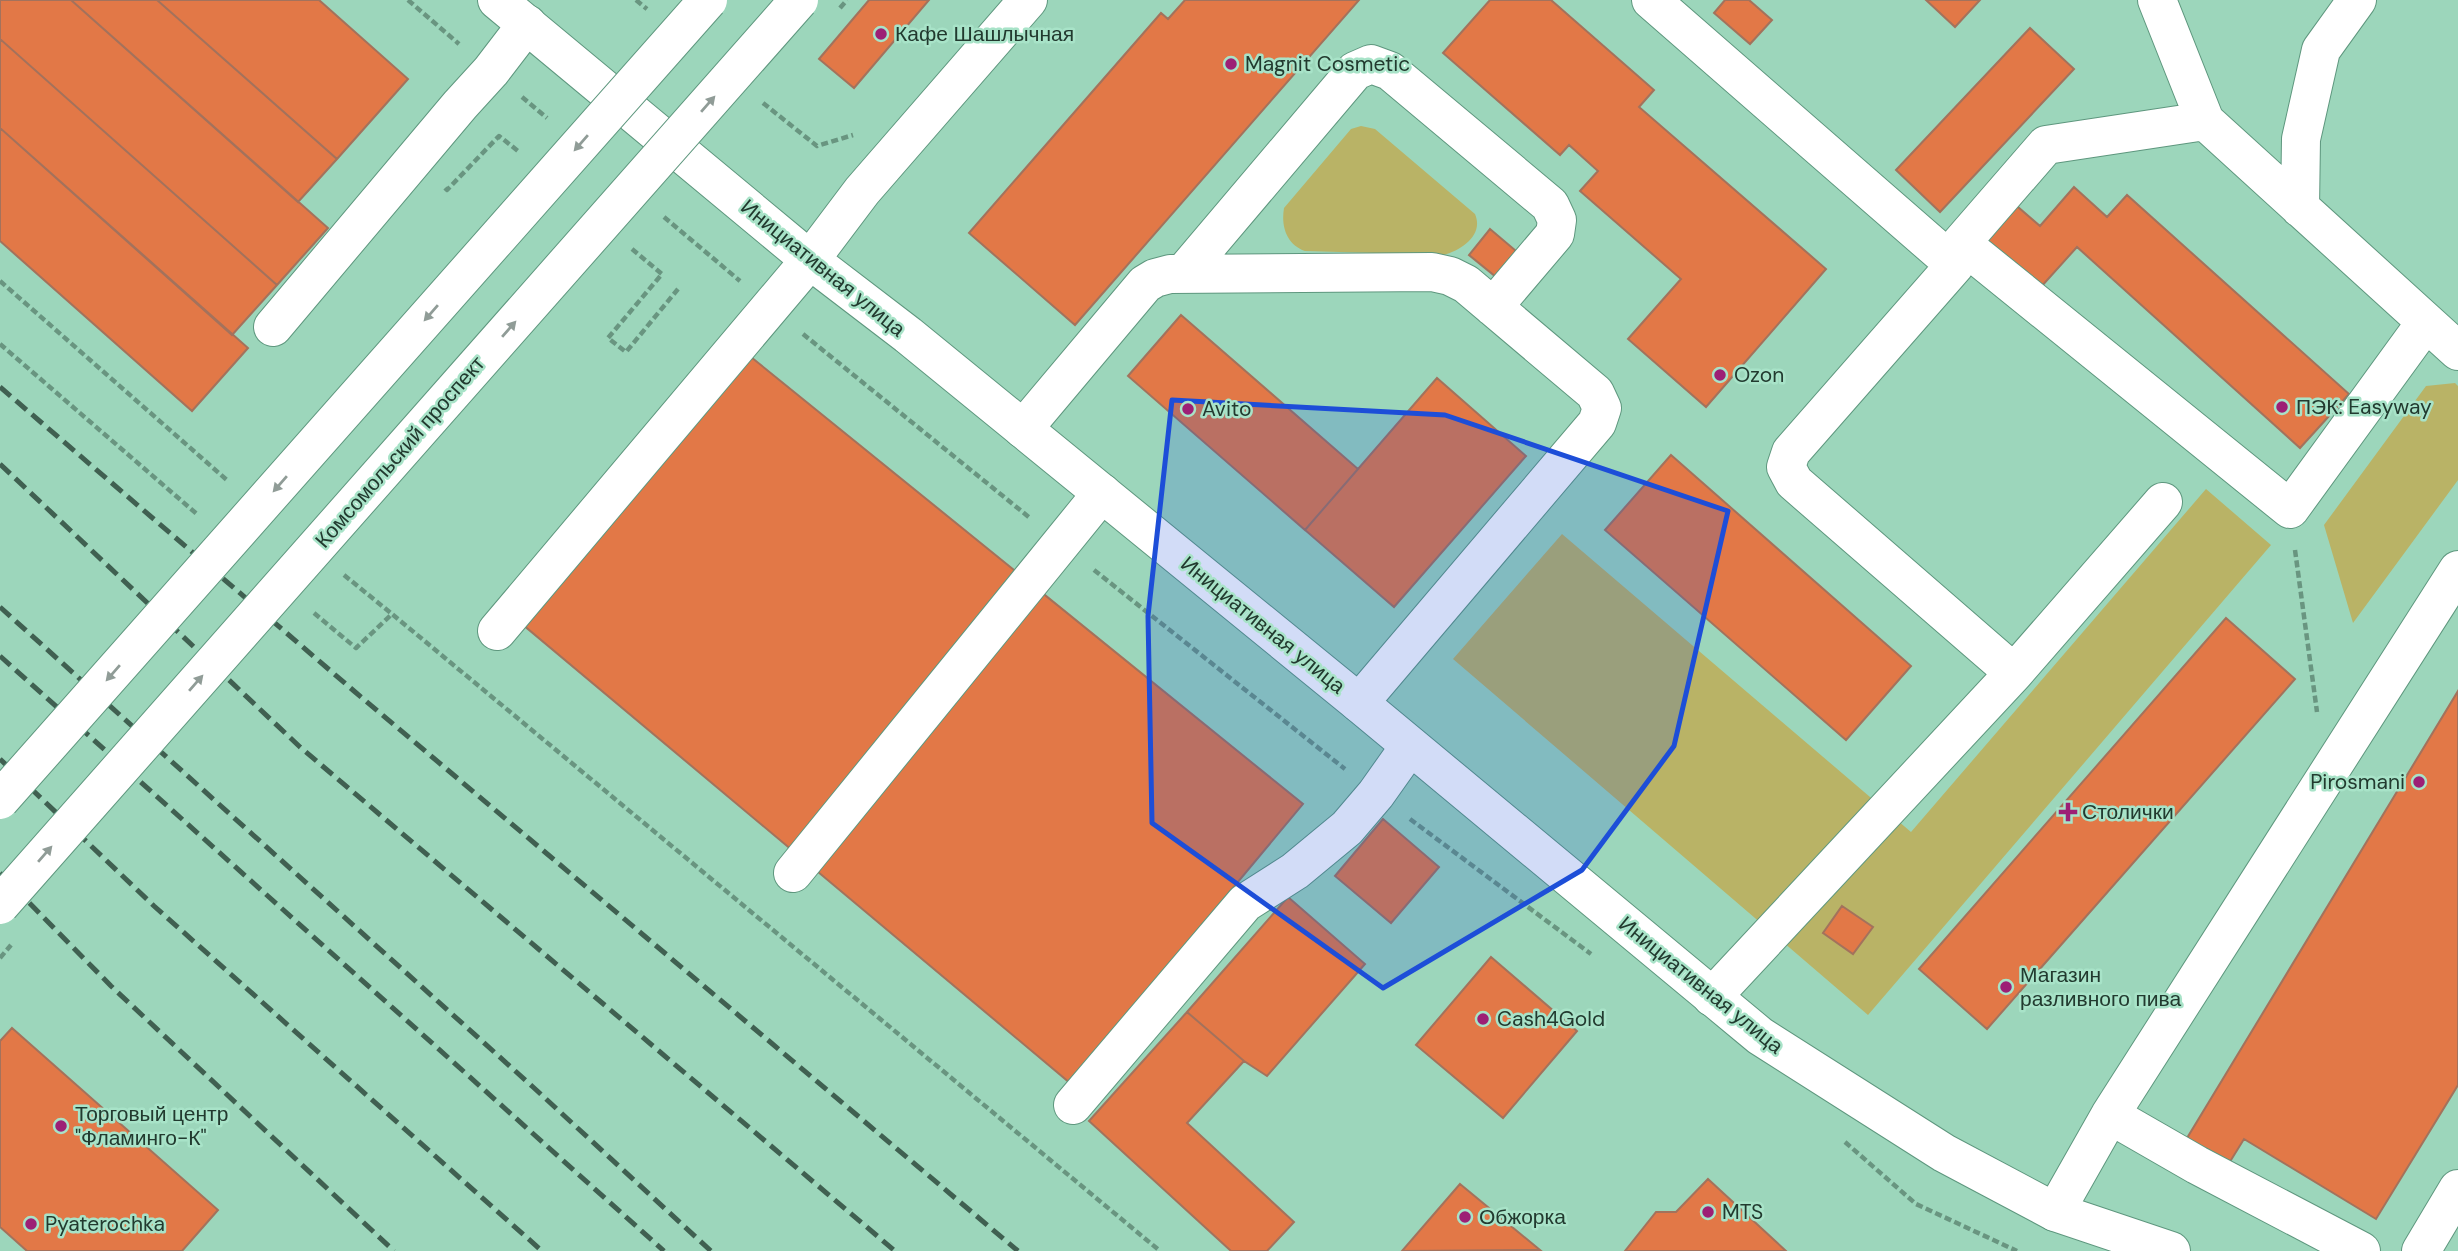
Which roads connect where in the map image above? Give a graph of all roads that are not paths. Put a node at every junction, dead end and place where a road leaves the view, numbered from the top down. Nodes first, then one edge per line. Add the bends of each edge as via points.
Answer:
1 (497, 0) edge
2 (708, 0) edge
3 (799, 0) edge
4 (1028, 0) edge
5 (1651, 0) edge
6 (2157, 0) edge
7 (2357, 0) edge
8 (527, 24) junction
9 (2205, 121) junction
10 (2300, 208) junction
11 (810, 260) junction
12 (1183, 274) junction
13 (1493, 307) junction
14 (2426, 322) junction
15 (273, 327) dead end
16 (2458, 351) edge
17 (1023, 429) junction
18 (1102, 493) junction
19 (2163, 502) dead end
20 (2458, 570) edge
21 (497, 631) dead end
22 (2014, 673) junction
23 (1359, 703) junction
24 (1410, 746) junction
25 (0, 800) edge
26 (793, 873) dead end
27 (0, 905) edge
28 (1712, 997) junction
29 (1073, 1105) dead end
30 (2110, 1115) junction
31 (2458, 1189) edge
32 (2055, 1212) junction
33 (2099, 1251) edge
34 (2171, 1251) edge
35 (2361, 1251) edge
36 (2421, 1251) edge

1 - 8 main road, Инициативная улица
2 -> 25 main road, bridge
27 -> 3 main road, Комсомольский проспект, bridge
4 - 11 main road via 862,191
5 - 22 main road via 1955,265 1791,452 1786,467 1794,482
6 - 9 main road
7 - 10 main road via 2321,50 2301,139
8 - 11 main road, Инициативная улица
8 - 15 main road
9 - 10 main road
9 - 14 main road via 2046,145 1961,243 2290,509
10 - 14 main road
11 - 17 main road, Инициативная улица
11 - 21 main road
12 - 13 main road via 1432,272 1466,284
12 - 13 main road via 1355,71 1371,64 1390,71 1550,205 1557,220 1555,234
12 - 17 main road via 1154,278 1145,284
13 - 23 main road via 1595,393 1602,408 1597,423
14 - 16 main road
17 - 18 main road, Инициативная улица
18 - 23 main road, Инициативная улица
18 - 26 main road
19 - 22 main road
20 - 30 main road
22 - 28 main road
23 - 24 main road, Инициативная улица
24 - 28 main road, Инициативная улица
24 - 29 main road via 1347,828 1306,863 1245,904
28 - 32 main road, Инициативная улица via 1759,1036 1944,1153
30 - 32 main road
30 - 35 main road
31 - 36 main road
32 - 33 main road, Инициативная улица
32 - 34 main road, Инициативная улица

